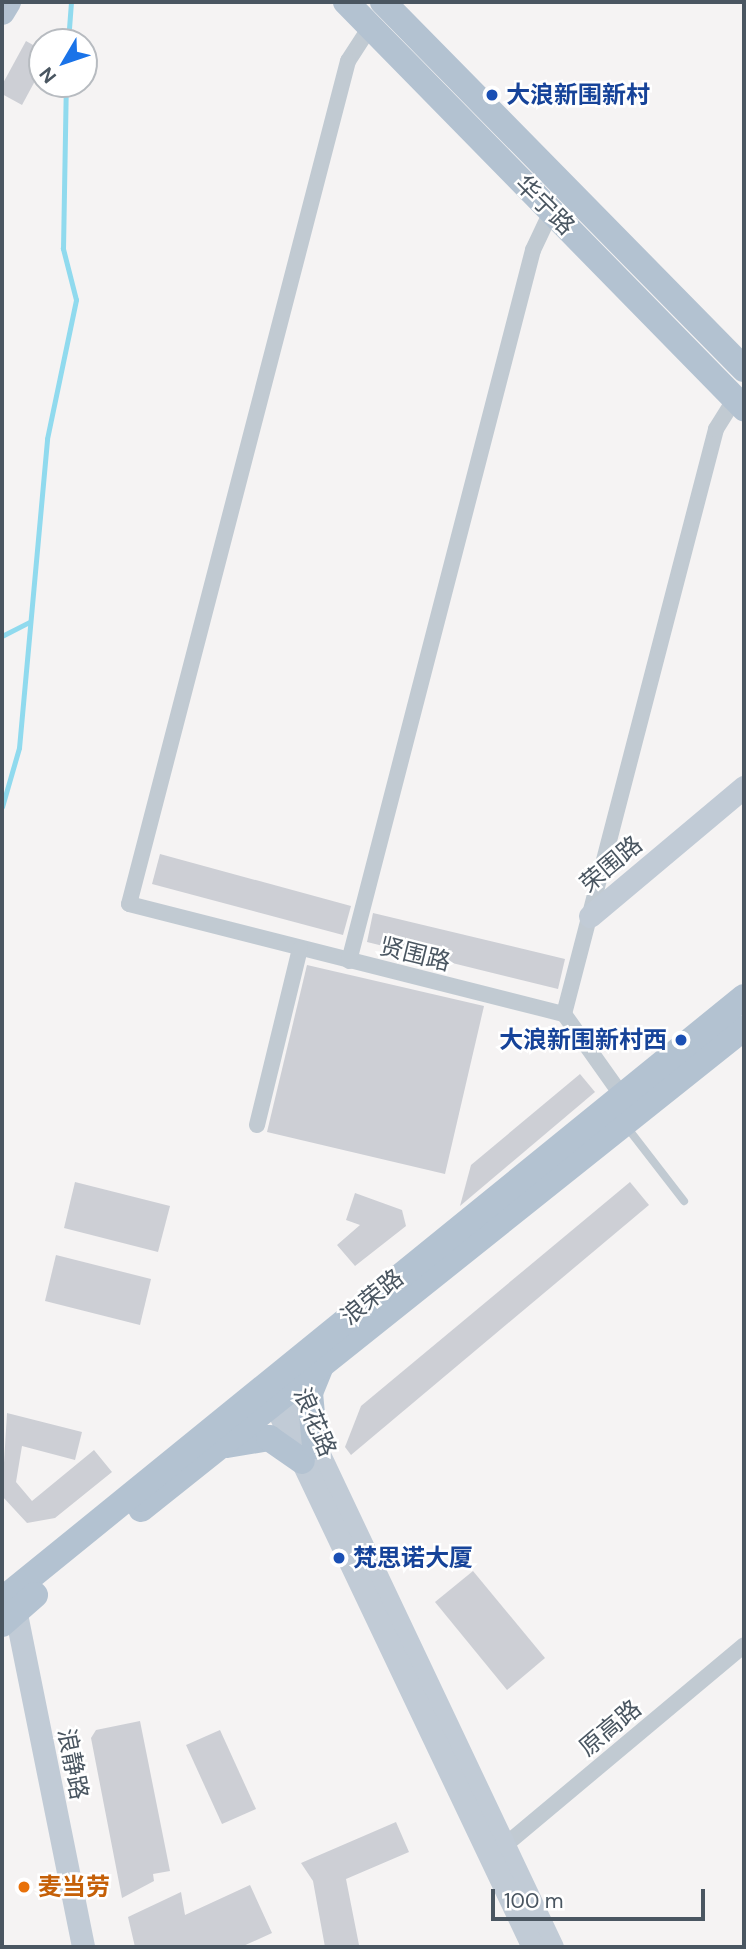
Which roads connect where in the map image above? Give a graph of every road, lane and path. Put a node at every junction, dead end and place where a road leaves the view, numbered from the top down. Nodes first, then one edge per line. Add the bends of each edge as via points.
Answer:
1 (8, 2) edge
2 (346, 2) edge
3 (383, 2) edge
4 (2, 12) edge
5 (370, 27) junction
6 (551, 212) junction
7 (744, 369) edge
8 (739, 404) edge
9 (744, 787) edge
10 (590, 916) junction
11 (299, 949) junction
12 (349, 961) junction
13 (744, 998) edge
14 (564, 1014) junction
15 (744, 1028) edge
16 (626, 1093) junction
17 (624, 1123) junction
18 (257, 1125) dead end
19 (684, 1201) dead end
20 (324, 1361) junction
21 (278, 1390) junction
22 (212, 1452) junction
23 (309, 1454) junction
24 (8, 1607) edge
25 (744, 1645) edge
26 (504, 1846) junction
27 (83, 1947) edge
28 (533, 1947) edge
29 (552, 1947) edge

1 - 4 main road
2 - 5 main road, 华宁路
3 - 7 main road, 华宁路
5 - 6 main road, 华宁路
5 - 11 street, 贤围路 via 348,61 129,904
6 - 8 main road, 华宁路
6 - 12 street via 533,250
8 - 10 street via 716,429
9 - 10 main road, 荣围路
10 - 14 street, 荣围路
11 - 12 street, 贤围路
11 - 18 street
12 - 14 street, 贤围路
13 - 16 main road, 浪荣路
14 - 16 street
15 - 17 main road, 浪荣路
16 - 17 street
16 - 21 main road, 浪荣路
17 - 19 lane
17 - 20 main road, 浪荣路
20 - 21 main road, 浪荣路
20 - 23 main road via 310,1393
21 - 22 main road, 浪荣路
21 - 23 main road, 浪花路
21 - 24 main road, 浪荣路
22 - 23 main road via 270,1438
22 - 24 main road, 浪荣路
23 - 26 main road, 浪花路
23 - 28 main road, 浪花路
24 - 27 main road, 浪静路
25 - 26 street, 原高路
26 - 29 main road, 浪花路

